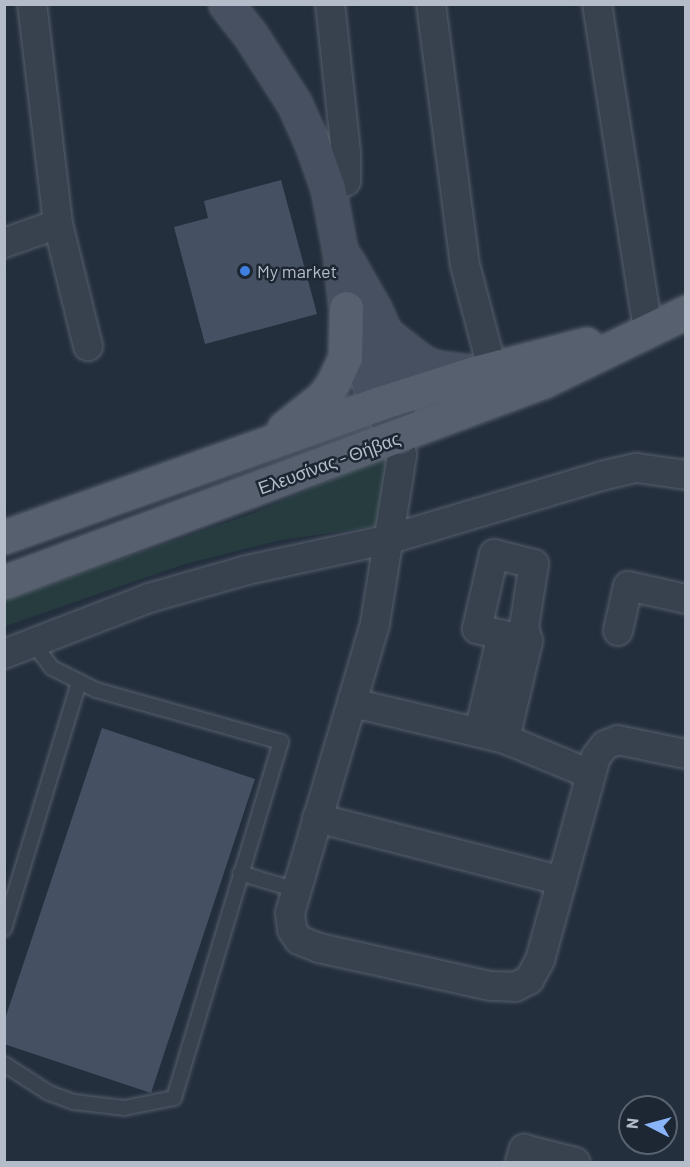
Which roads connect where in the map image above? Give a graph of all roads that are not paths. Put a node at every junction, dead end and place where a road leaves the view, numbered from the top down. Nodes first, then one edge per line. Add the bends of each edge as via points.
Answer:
1 (32, 4) edge
2 (226, 4) edge
3 (330, 4) edge
4 (431, 4) edge
5 (597, 4) edge
6 (328, 188) junction
7 (58, 224) junction
8 (4, 243) edge
9 (340, 251) junction
10 (346, 308) junction
11 (686, 312) edge
12 (648, 328) junction
13 (387, 335) junction
14 (88, 346) dead end
15 (483, 371) junction
16 (388, 400) junction
17 (399, 437) junction
18 (264, 442) junction
19 (686, 474) edge
20 (4, 537) edge
21 (390, 539) junction
22 (4, 582) edge
23 (686, 599) edge
24 (618, 631) dead end
25 (515, 638) dead end
26 (34, 644) junction
27 (4, 654) edge
28 (79, 682) junction
29 (353, 703) junction
30 (492, 735) junction
31 (686, 754) edge
32 (590, 774) junction
33 (317, 818) junction
34 (240, 873) junction
35 (562, 881) junction
36 (296, 890) junction
37 (4, 929) edge
38 (4, 1064) edge
39 (520, 1162) edge
40 (575, 1162) edge

1 - 7 street
2 - 6 street via 294,103
3 - 6 street via 346,182
4 - 15 street
5 - 12 street
6 - 9 street
7 - 8 street
7 - 14 street
9 - 10 street
9 - 13 street
10 - 16 street via 357,353
10 - 18 main road via 345,357 333,383 296,420
11 - 12 main road, Ελευσίνας - Θήβας
12 - 15 main road, Ελευσίνας - Θήβας
12 - 17 main road, Ελευσίνας - Θήβας via 544,381
13 - 15 street via 423,363 436,368
13 - 16 street via 393,352
15 - 16 main road, Ελευσίνας - Θήβας
16 - 17 street
16 - 18 main road, Ελευσίνας - Θήβας
17 - 21 street via 402,455
17 - 22 main road, Ελευσίνας - Θήβας
18 - 20 main road, Ελευσίνας - Θήβας
19 - 21 street via 637,468
21 - 26 street via 247,570 149,598
21 - 29 street via 375,624
23 - 24 street via 628,586
25 - 30 street
26 - 27 street
26 - 28 lane via 52,668
28 - 34 lane via 280,742
28 - 37 lane
29 - 30 street
29 - 33 street
30 - 32 street
31 - 32 street via 618,740 605,745
32 - 35 street
33 - 35 street
33 - 36 street
34 - 36 lane
34 - 38 lane via 174,1098 124,1108 74,1102 34,1085
35 - 36 street via 540,960 529,980 514,987 491,986 319,948 299,940 292,930 290,913
39 - 40 street via 524,1149

